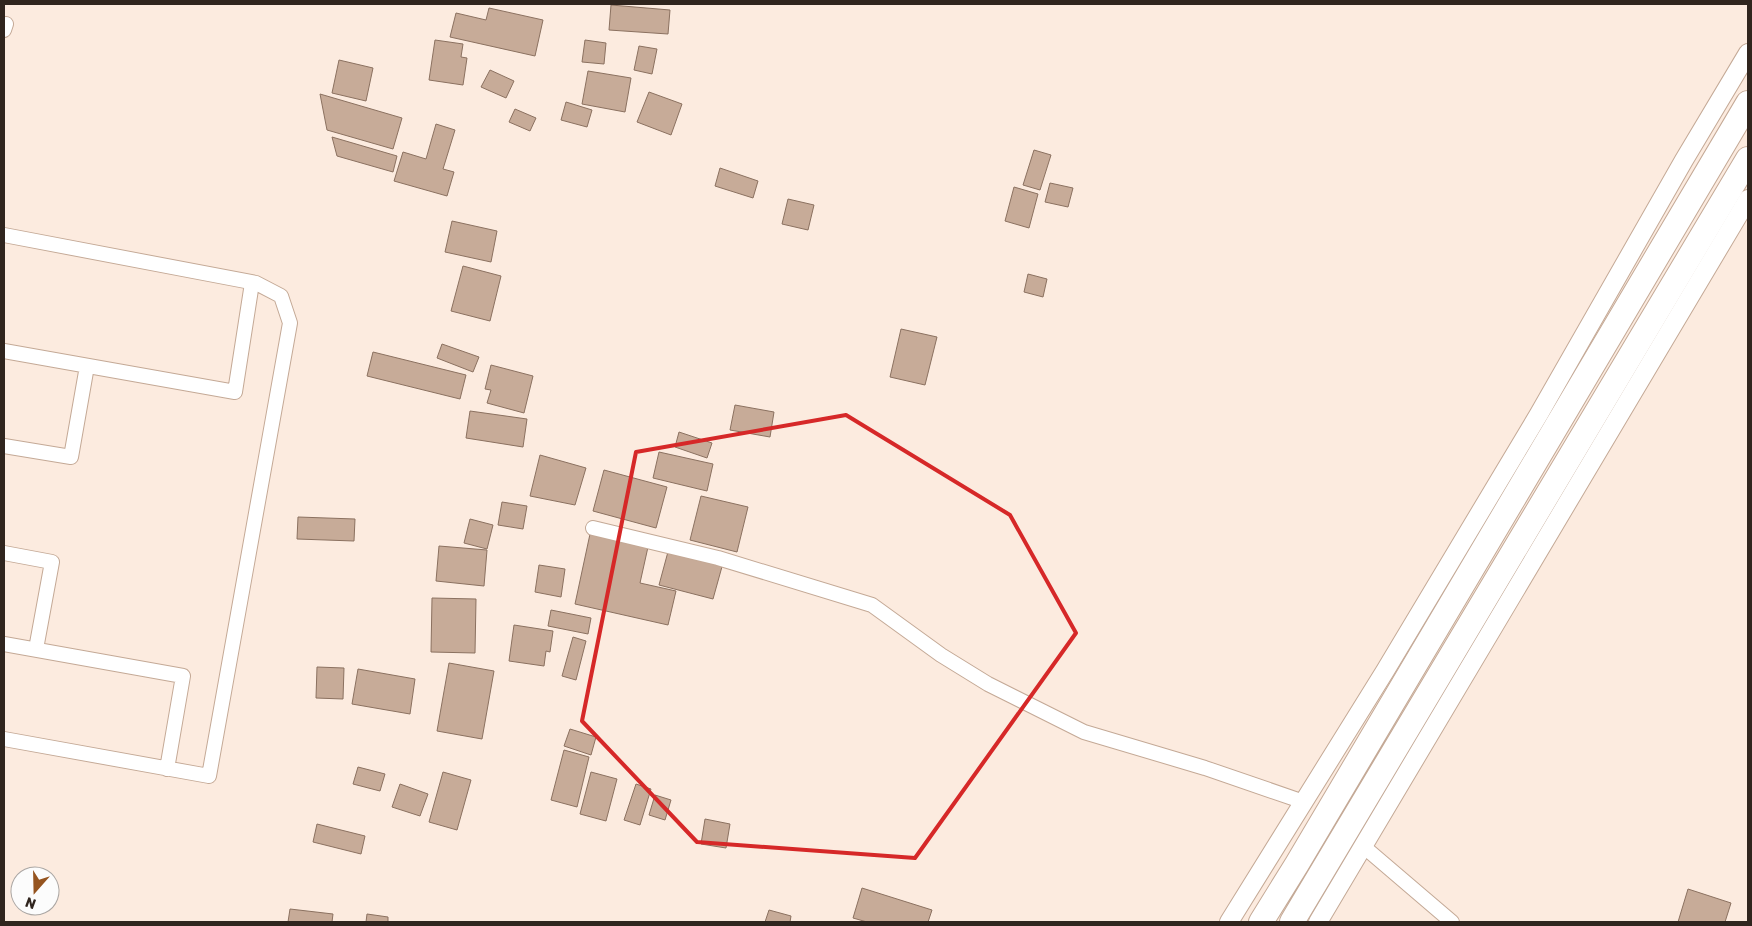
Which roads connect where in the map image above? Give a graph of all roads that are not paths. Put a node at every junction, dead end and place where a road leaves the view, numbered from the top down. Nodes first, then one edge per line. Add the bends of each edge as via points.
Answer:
1 (1748, 53) edge
2 (1748, 103) edge
3 (1748, 158) edge
4 (1748, 199) edge
5 (4, 235) edge
6 (252, 282) junction
7 (4, 351) edge
8 (88, 366) junction
9 (4, 446) edge
10 (593, 528) dead end
11 (4, 553) edge
12 (4, 644) edge
13 (36, 649) junction
14 (4, 739) edge
15 (167, 768) junction
16 (1304, 802) junction
17 (1363, 846) junction
18 (1230, 922) edge
19 (1261, 922) edge
20 (1292, 922) edge
21 (1318, 922) edge
22 (1452, 922) edge

1 - 16 street via 1539,414
2 - 19 highway
3 - 20 highway
4 - 17 street
5 - 6 street
6 - 8 street via 235,392
6 - 15 street via 281,296 290,323 209,776
7 - 8 street
8 - 9 street via 71,457
10 - 16 street via 718,558 872,605 988,684 1084,732 1206,768
11 - 13 street via 52,562
12 - 13 street
13 - 15 street via 184,676
14 - 15 street
16 - 18 street
17 - 21 street
17 - 22 street

